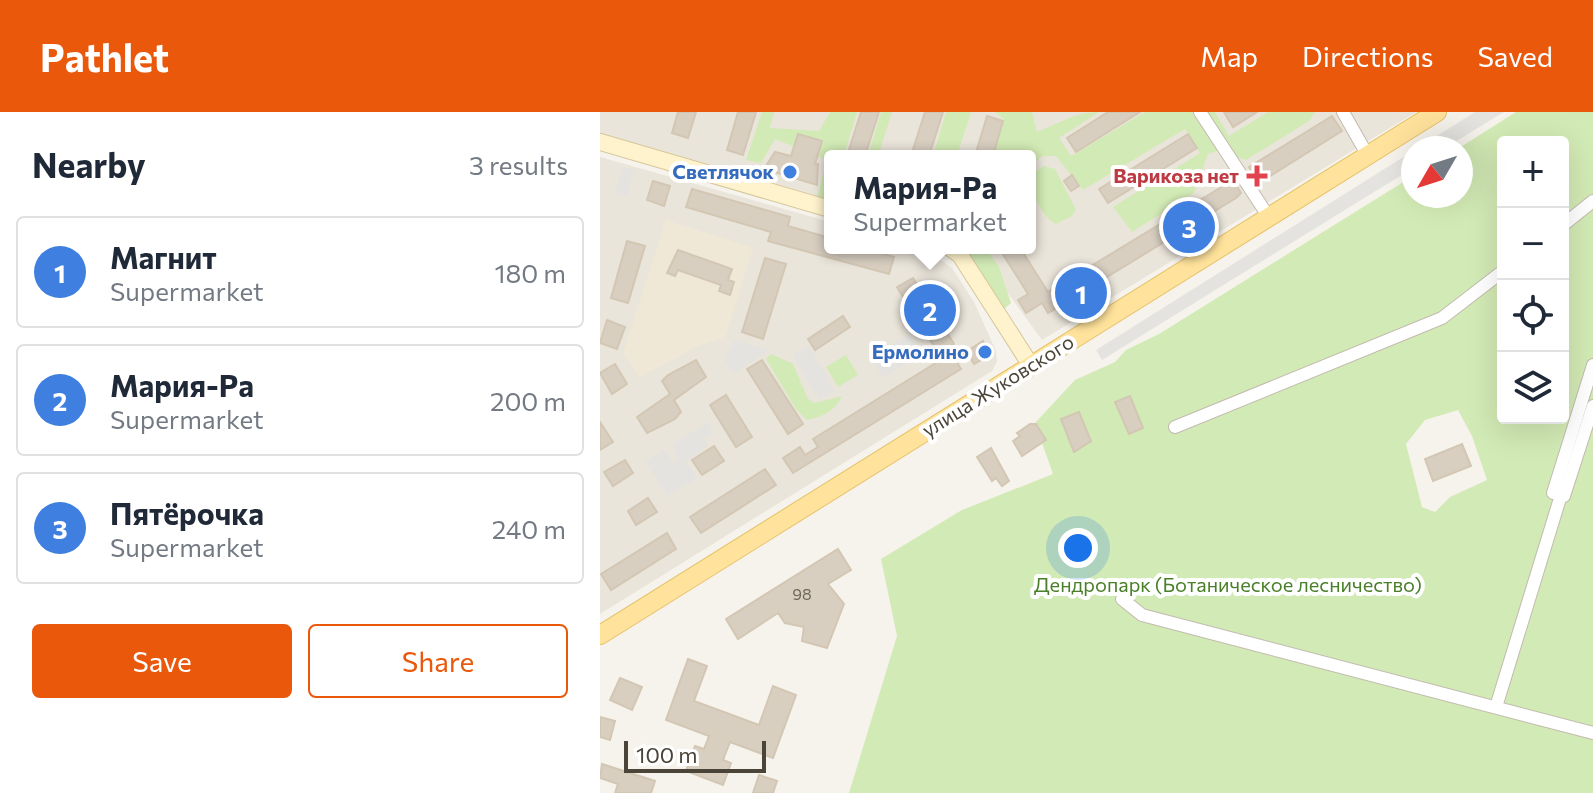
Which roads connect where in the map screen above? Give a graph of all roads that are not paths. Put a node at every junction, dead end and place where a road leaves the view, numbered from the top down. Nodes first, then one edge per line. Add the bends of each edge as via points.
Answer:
1 (1200, 112) edge
2 (1343, 112) edge
3 (1437, 112) edge
4 (600, 142) edge
5 (1368, 156) junction
6 (1593, 201) edge
7 (824, 207) edge
8 (1270, 219) junction
9 (1569, 220) edge
10 (959, 254) edge
11 (1497, 276) edge
12 (1030, 364) junction
13 (1593, 365) edge
14 (1593, 406) edge
15 (1175, 427) dead end
16 (1560, 494) junction
17 (1122, 599) dead end
18 (600, 635) edge
19 (1496, 707) junction
20 (1593, 733) edge

1 - 8 street
2 - 5 street
3 - 5 main road, улица Жуковского
4 - 7 street
5 - 8 main road, улица Жуковского
6 - 9 street
8 - 12 main road, улица Жуковского
10 - 12 street
11 - 15 street via 1442,318
12 - 18 main road, улица Жуковского
13 - 16 street
14 - 16 street
16 - 19 street
17 - 19 street via 1142,615
19 - 20 street

